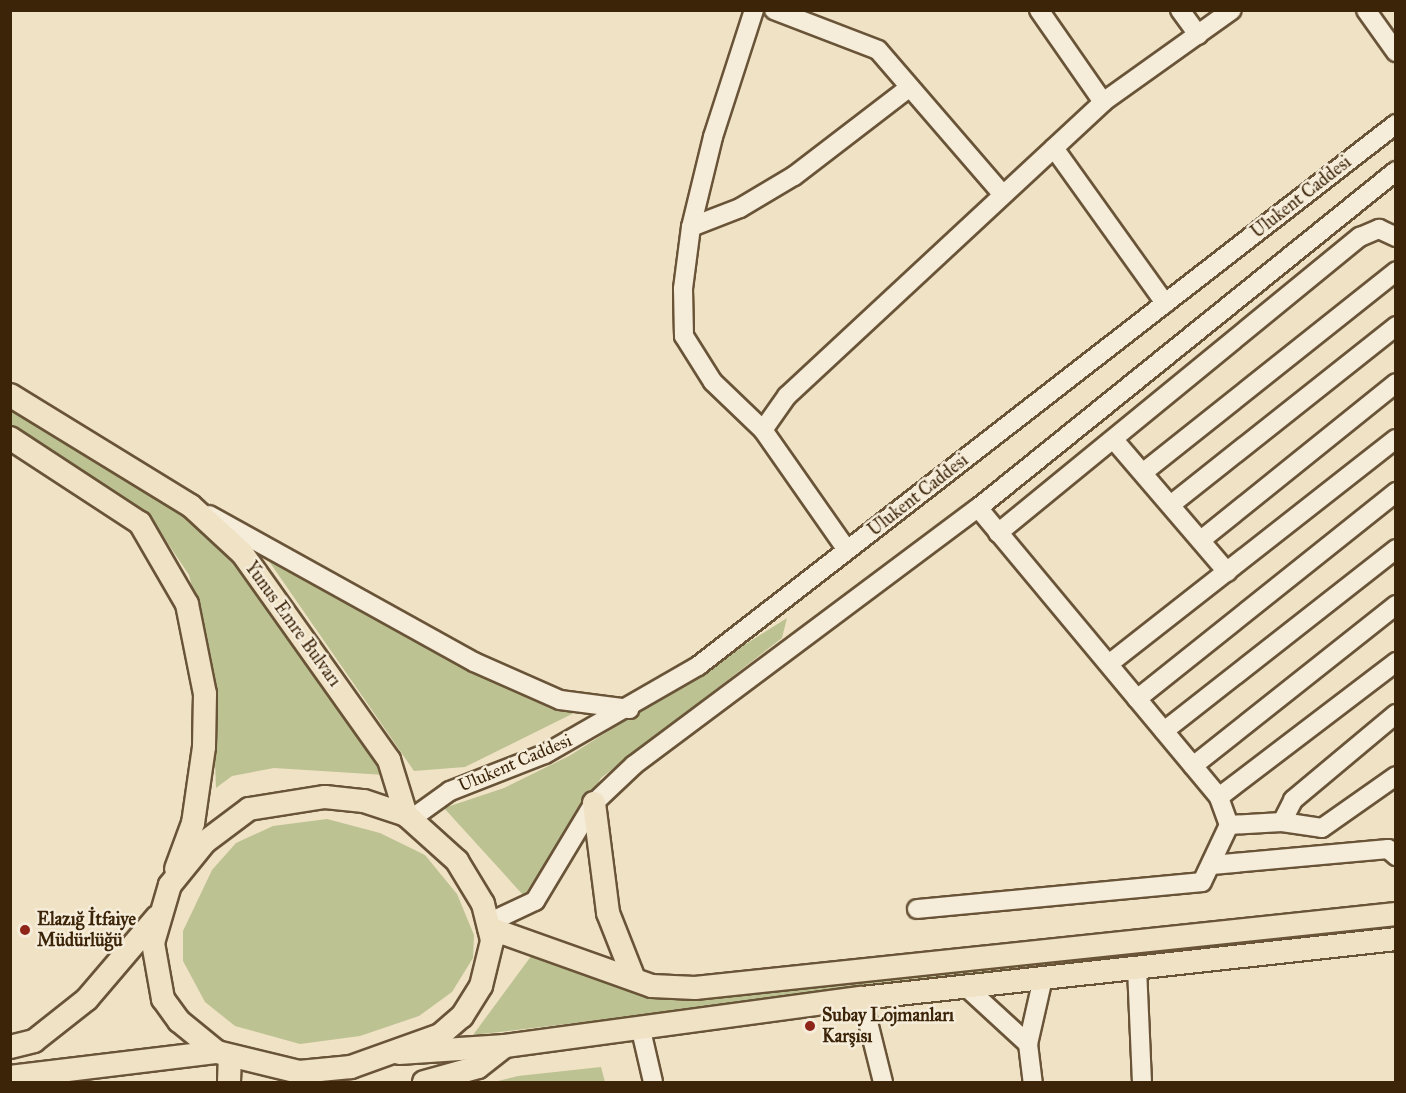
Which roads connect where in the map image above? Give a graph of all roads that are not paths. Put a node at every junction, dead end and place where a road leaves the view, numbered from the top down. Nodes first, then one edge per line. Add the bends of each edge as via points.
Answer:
1 (754, 10) edge
2 (774, 10) edge
3 (1039, 10) edge
4 (1180, 10) edge
5 (1232, 10) edge
6 (1366, 10) edge
7 (1198, 35) junction
8 (1395, 52) edge
9 (910, 87) junction
10 (1103, 102) junction
11 (1395, 124) edge
12 (1054, 148) junction
13 (1395, 171) edge
14 (1003, 195) junction
15 (691, 227) junction
16 (1395, 237) edge
17 (1395, 271) edge
18 (1165, 303) junction
19 (1395, 326) edge
20 (1395, 383) edge
21 (10, 395) edge
22 (763, 430) junction
23 (10, 438) edge
24 (1395, 439) edge
25 (1114, 440) junction
26 (1145, 471) junction
27 (1395, 492) edge
28 (1173, 503) junction
29 (191, 506) junction
30 (978, 508) junction
31 (998, 532) junction
32 (1201, 540) junction
33 (1395, 549) edge
34 (847, 550) junction
35 (1227, 572) junction
36 (1395, 605) edge
37 (1395, 662) edge
38 (1110, 663) junction
39 (1137, 699) junction
40 (628, 709) junction
41 (1395, 714) edge
42 (1164, 731) junction
43 (1193, 766) junction
44 (1395, 776) edge
45 (1219, 797) junction
46 (594, 803) junction
47 (408, 817) junction
48 (1282, 822) junction
49 (1229, 825) junction
50 (1395, 856) edge
51 (1212, 865) junction
52 (170, 885) junction
53 (917, 909) dead end
54 (1395, 914) edge
55 (158, 916) junction
56 (489, 926) junction
57 (1395, 939) edge
58 (1137, 968) junction
59 (1043, 978) junction
60 (634, 979) junction
61 (965, 986) junction
62 (862, 998) junction
63 (640, 1026) junction
64 (1028, 1044) junction
65 (504, 1046) junction
66 (10, 1047) edge
67 (399, 1053) junction
68 (223, 1054) junction
69 (346, 1075) edge
70 (10, 1077) edge
71 (67, 1078) edge
72 (229, 1083) edge
73 (424, 1083) edge
74 (653, 1083) edge
75 (883, 1083) edge
76 (1033, 1083) edge
77 (1142, 1083) edge

1 - 15 street via 713,136
2 - 9 street via 878,50
3 - 10 street
4 - 7 street
5 - 7 street
6 - 8 street
7 - 10 street
9 - 14 street
9 - 15 street via 794,176 740,208
10 - 12 street
11 - 18 street, Ulukent Caddesi
12 - 14 street
12 - 18 street
13 - 30 street
14 - 22 street via 787,396
15 - 22 street via 684,336 713,382
16 - 25 street via 1379,229 1360,237
17 - 26 street
18 - 34 street, Ulukent Caddesi
19 - 28 street
20 - 32 street
21 - 29 main road, Yunus Emre Bulvarı
22 - 34 street
23 - 52 main road via 140,523 188,604 205,694 204,747 193,823
24 - 35 street
25 - 26 street
25 - 31 street
26 - 28 street
27 - 39 street
28 - 32 street
29 - 40 street via 474,662 560,700
29 - 47 main road, Yunus Emre Bulvarı via 277,595 389,760
30 - 31 street
30 - 46 street via 716,701
31 - 38 street
32 - 35 street
33 - 42 street
34 - 40 street, Ulukent Caddesi via 698,666
35 - 38 street
36 - 43 street
37 - 45 street
38 - 39 street
39 - 42 street
40 - 47 street, Ulukent Caddesi via 545,754 450,791
41 - 48 street via 1293,800
42 - 43 street
43 - 45 street
44 - 48 street via 1350,814 1322,828
45 - 49 street
46 - 56 street via 535,901
46 - 60 main road via 608,913
47 - 52 main road via 364,801 325,797 249,809 205,842
47 - 56 main road via 457,861
48 - 49 street
49 - 51 street
50 - 51 street via 1388,849
51 - 53 street via 1202,882 1167,888
52 - 55 main road
54 - 60 main road via 696,988
55 - 66 main road via 87,999 34,1041
55 - 68 main road via 153,943 163,999 179,1022
56 - 60 main road
56 - 67 main road via 492,941 481,986 462,1016 440,1035
57 - 58 main road
58 - 59 main road
58 - 77 street
59 - 61 main road
59 - 64 street
61 - 62 main road
61 - 64 street
62 - 63 main road
62 - 75 street
63 - 65 main road
63 - 74 street
64 - 76 street
65 - 67 main road
65 - 73 main road via 478,1067
67 - 69 main road
68 - 69 main road via 299,1072
68 - 71 main road
68 - 72 main road
70 - 71 main road

